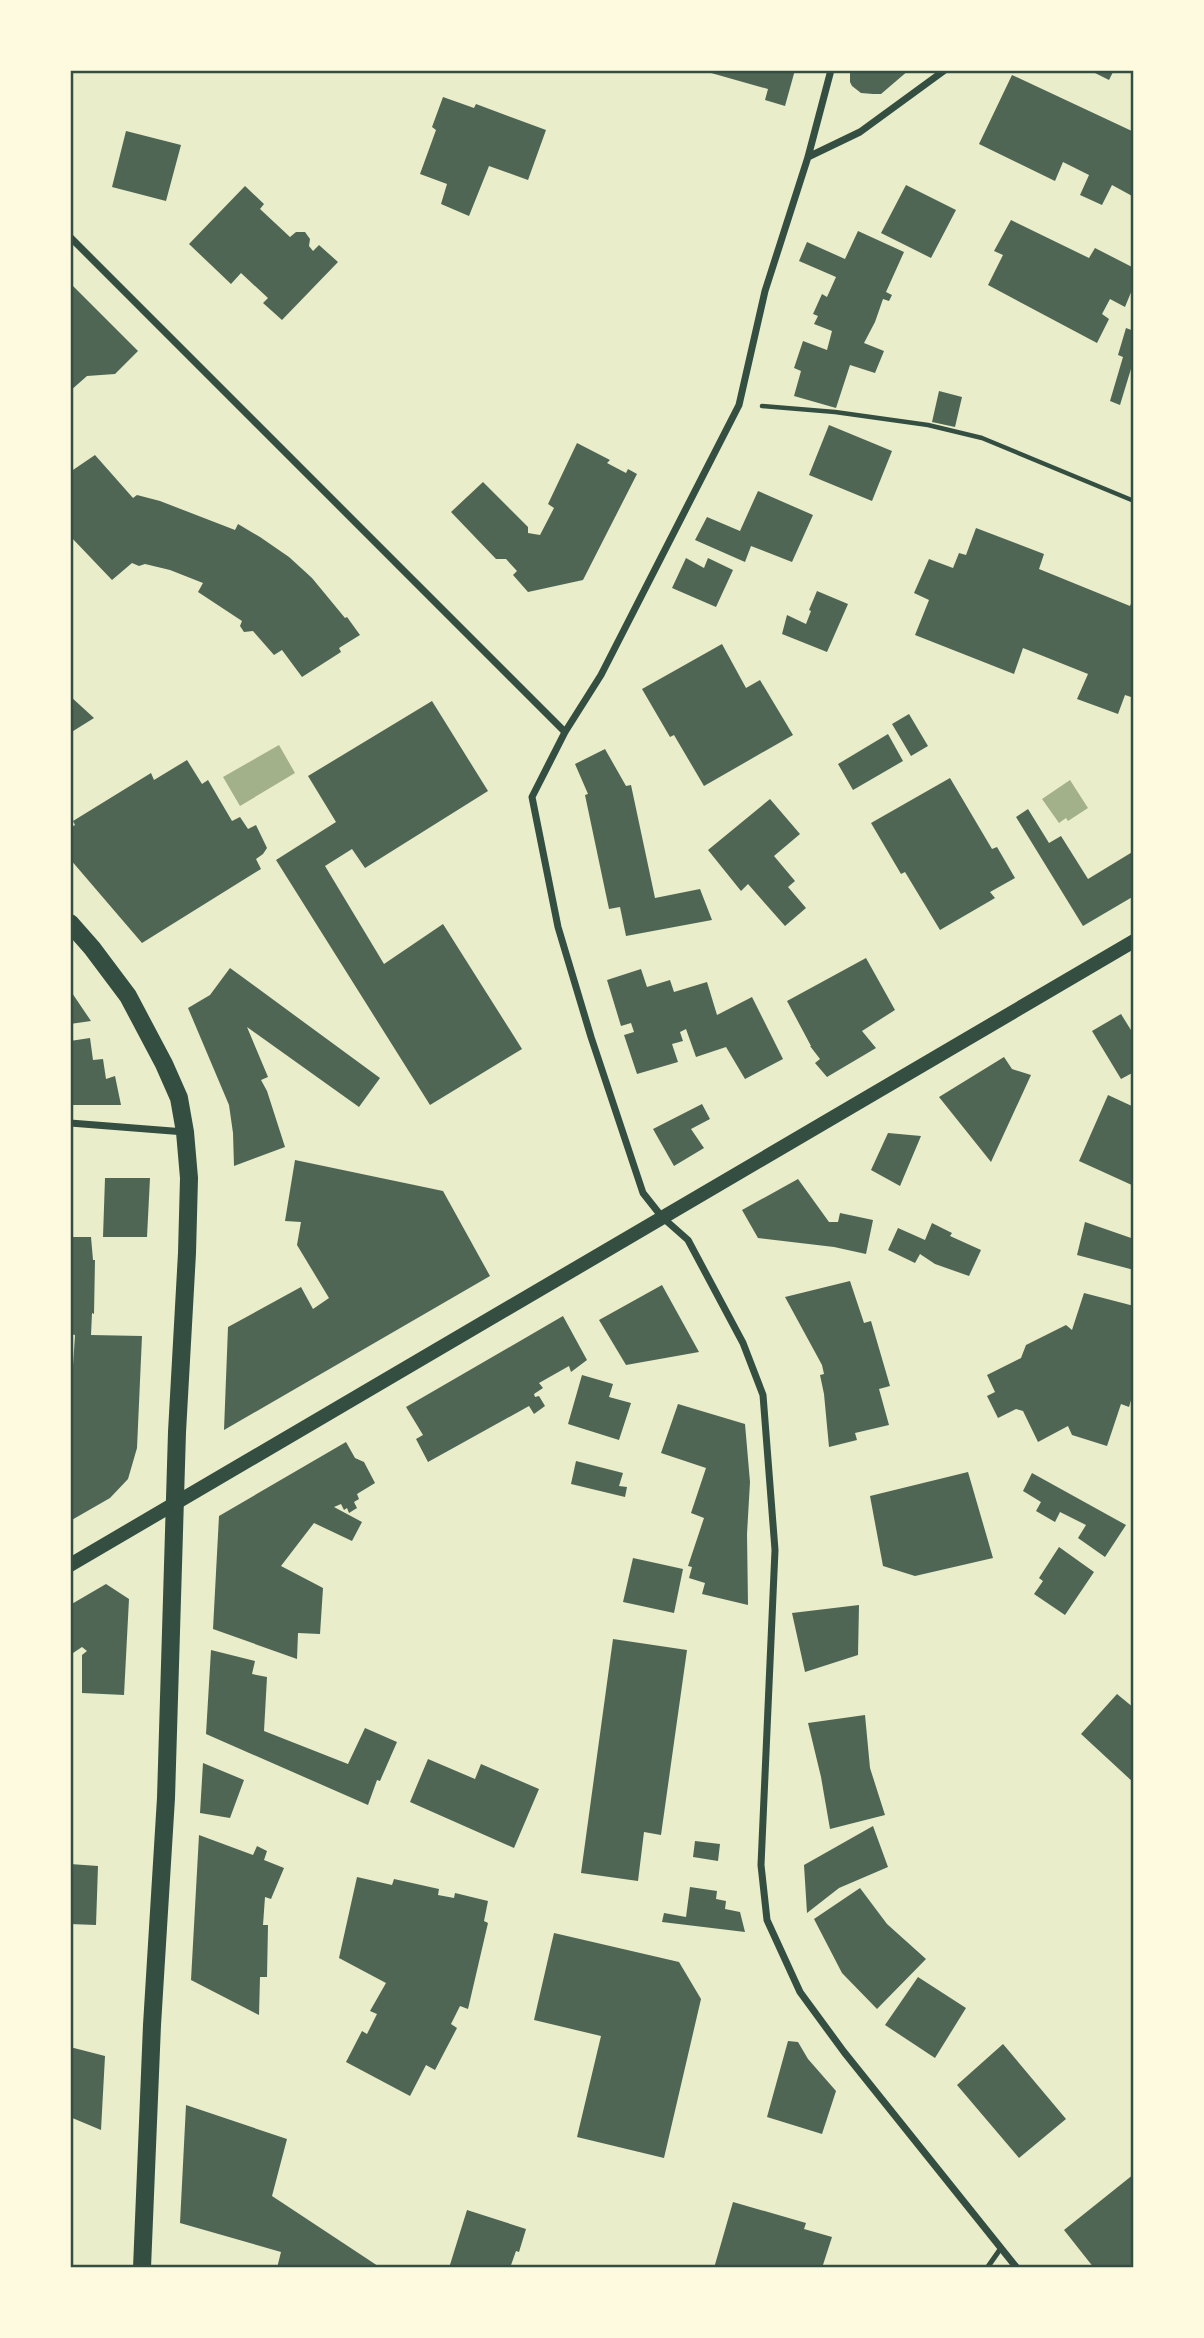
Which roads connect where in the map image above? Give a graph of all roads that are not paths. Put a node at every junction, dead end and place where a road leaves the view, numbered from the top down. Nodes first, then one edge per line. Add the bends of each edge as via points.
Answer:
1 (831, 70) edge
2 (945, 70) edge
3 (808, 157) junction
4 (70, 237) edge
5 (565, 732) junction
6 (70, 923) edge
7 (1134, 940) edge
8 (70, 1123) edge
9 (186, 1132) junction
10 (662, 1217) junction
11 (176, 1502) junction
12 (70, 1565) edge
13 (1001, 2248) junction
14 (142, 2268) edge
15 (987, 2268) edge
16 (1017, 2268) edge

1 - 3 street
2 - 3 street via 860,132
3 - 5 street via 765,291 739,405 601,675
4 - 5 street
5 - 10 street via 532,797 558,928 643,1193
6 - 9 main road via 128,996 149,1033 179,1098
7 - 10 main road
8 - 9 street
9 - 11 main road via 188,1240
10 - 11 main road
10 - 13 street via 688,1240 743,1343 763,1395 775,1550 761,1865 767,1920 800,1992
11 - 12 main road
11 - 14 main road
13 - 15 lane
13 - 16 street

